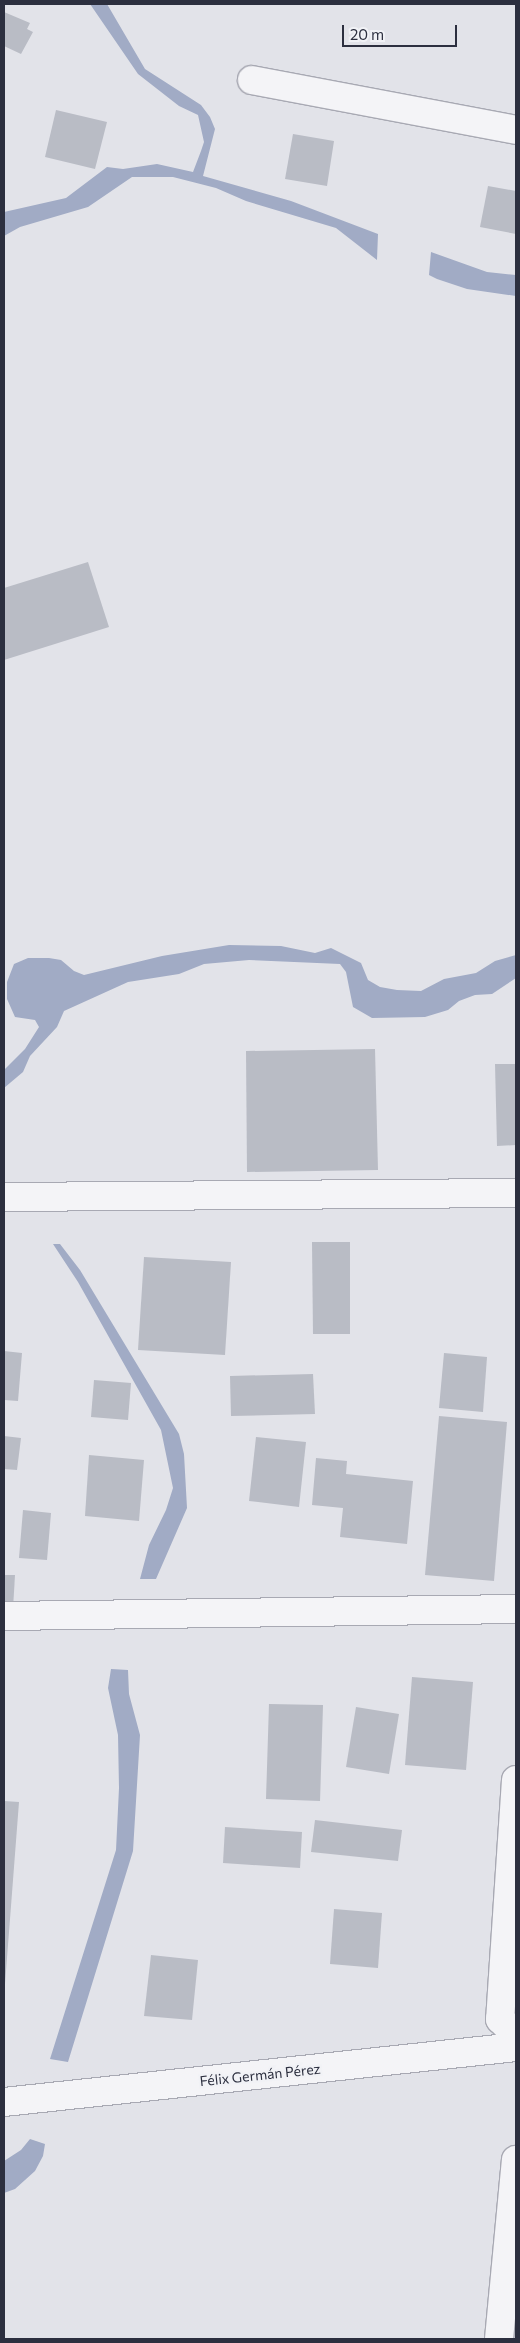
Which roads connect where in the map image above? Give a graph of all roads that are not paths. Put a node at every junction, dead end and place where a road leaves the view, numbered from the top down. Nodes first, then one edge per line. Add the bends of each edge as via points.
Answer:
1 (252, 80) dead end
2 (516, 130) edge
3 (516, 1193) edge
4 (4, 1197) edge
5 (516, 1610) edge
6 (4, 1616) edge
7 (516, 1780) edge
8 (516, 2035) edge
9 (516, 2047) edge
10 (4, 2102) edge
11 (516, 2160) edge
12 (499, 2339) edge

1 - 2 street
3 - 4 street
5 - 6 street
7 - 8 street via 500,2019
9 - 10 street, Félix Germán Pérez
11 - 12 street

